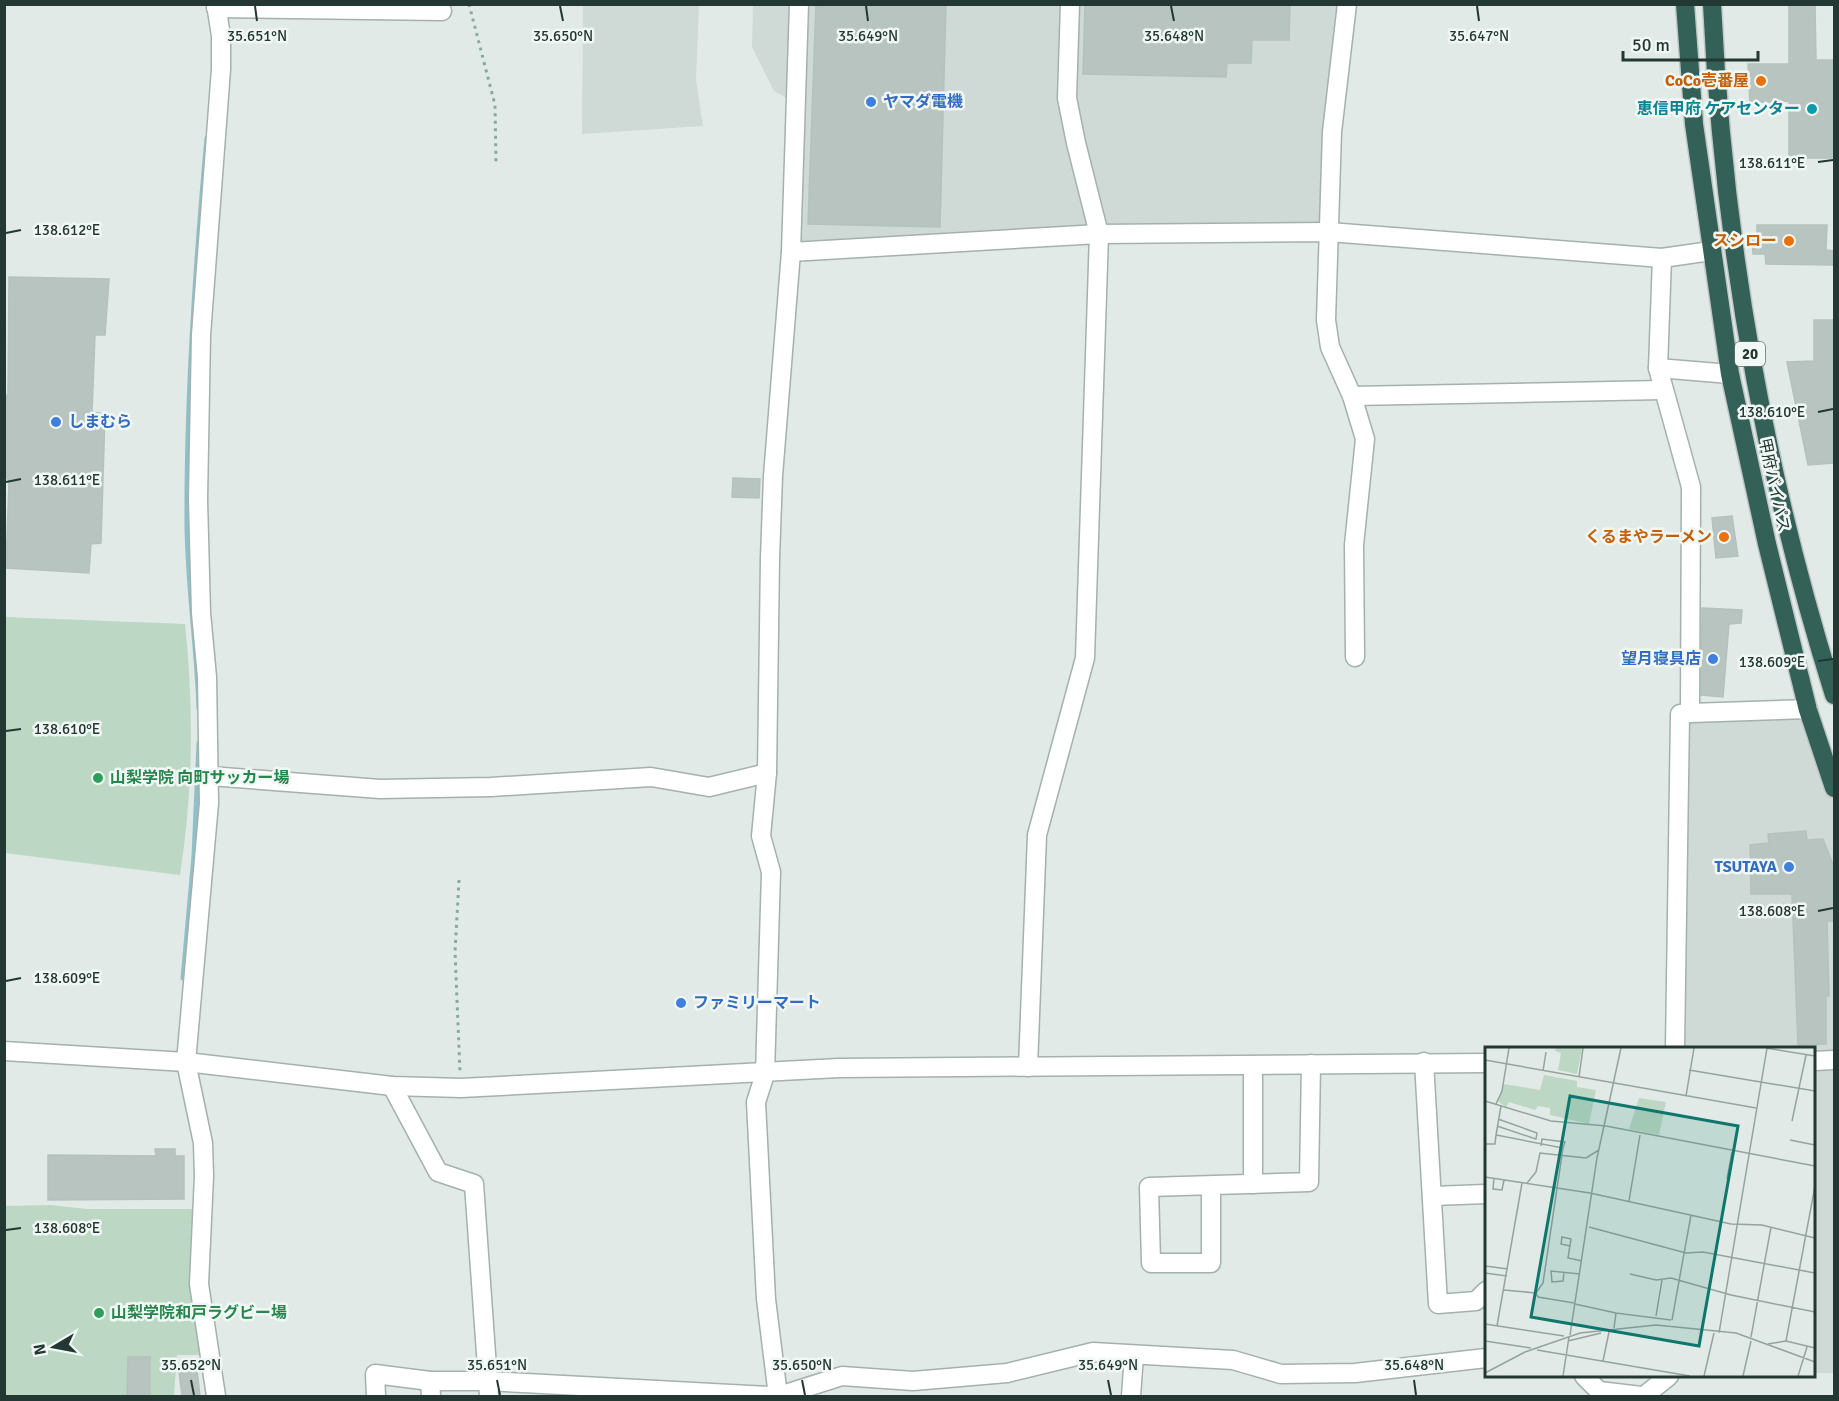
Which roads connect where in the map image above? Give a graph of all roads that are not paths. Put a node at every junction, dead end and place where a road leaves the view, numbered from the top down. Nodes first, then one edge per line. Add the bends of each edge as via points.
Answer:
1 (799, 4) edge
2 (1070, 4) edge
3 (1347, 4) edge
4 (1685, 4) edge
5 (1712, 4) edge
6 (216, 6) edge
7 (442, 11) dead end
8 (1329, 232) junction
9 (1099, 234) junction
10 (1710, 251) junction
11 (791, 252) junction
12 (1662, 258) junction
13 (1658, 368) junction
14 (1730, 374) junction
15 (1662, 390) junction
16 (1352, 396) junction
17 (1355, 657) dead end
18 (1834, 695) edge
19 (1808, 709) junction
20 (1690, 713) junction
21 (767, 773) junction
22 (210, 776) junction
23 (1834, 788) edge
24 (1676, 1047) edge
25 (4, 1051) edge
26 (1834, 1060) edge
27 (1815, 1061) edge
28 (186, 1062) junction
29 (1424, 1062) junction
30 (1485, 1063) edge
31 (1311, 1064) junction
32 (1252, 1065) junction
33 (1028, 1067) junction
34 (765, 1074) junction
35 (392, 1086) junction
36 (1253, 1184) junction
37 (1211, 1186) junction
38 (1485, 1194) edge
39 (1432, 1196) junction
40 (1485, 1292) edge
41 (1134, 1355) junction
42 (1485, 1358) edge
43 (1585, 1377) edge
44 (1668, 1377) edge
45 (431, 1389) edge
46 (488, 1389) edge
47 (216, 1396) edge
48 (376, 1396) edge
49 (770, 1396) edge
50 (779, 1396) edge
51 (1131, 1396) edge
52 (1643, 1396) edge

1 - 11 street
2 - 9 street via 1067,98
3 - 8 street via 1332,132
4 - 10 highway, 甲府バイパス / 20 via 1694,124
5 - 18 highway, 甲府バイパス / 20 via 1724,169 1748,344 1799,577
6 - 7 street
6 - 22 street via 221,69 201,335 198,516
8 - 9 street
8 - 12 street
8 - 16 street via 1326,320 1330,347
9 - 11 street
9 - 33 street via 1085,658 1037,835
10 - 12 street
10 - 14 highway, 甲府バイパス / 20
11 - 21 street via 773,476
12 - 13 street
13 - 14 street
13 - 15 street
14 - 19 highway, 甲府バイパス / 20
15 - 16 street
15 - 20 street via 1691,488
16 - 17 street via 1365,439 1354,545
19 - 20 street
19 - 23 highway, 甲府バイパス / 20
20 - 24 street via 1680,714
21 - 22 street via 709,787 651,777 380,789
21 - 34 street via 761,836 771,872
22 - 28 street
25 - 28 street
26 - 27 street
28 - 35 street
28 - 47 street via 203,1143 199,1284
29 - 30 street
29 - 31 street
29 - 39 street
31 - 32 street
31 - 36 street via 1309,1182
32 - 33 street
32 - 36 street
33 - 34 street via 839,1068
34 - 35 street via 461,1088
34 - 50 street via 756,1113 766,1299
35 - 46 street via 438,1172 474,1184
36 - 37 street
37 - 37 street via 1149,1187 1150,1263 1211,1263
38 - 39 street
39 - 40 street via 1438,1304 1476,1301
41 - 42 street via 1233,1360 1281,1374 1355,1372
41 - 50 street via 1093,1352 1007,1373 913,1381 842,1376
41 - 51 street
43 - 52 street via 1599,1391
44 - 52 street
45 - 46 street
45 - 48 street via 375,1374
46 - 49 street

